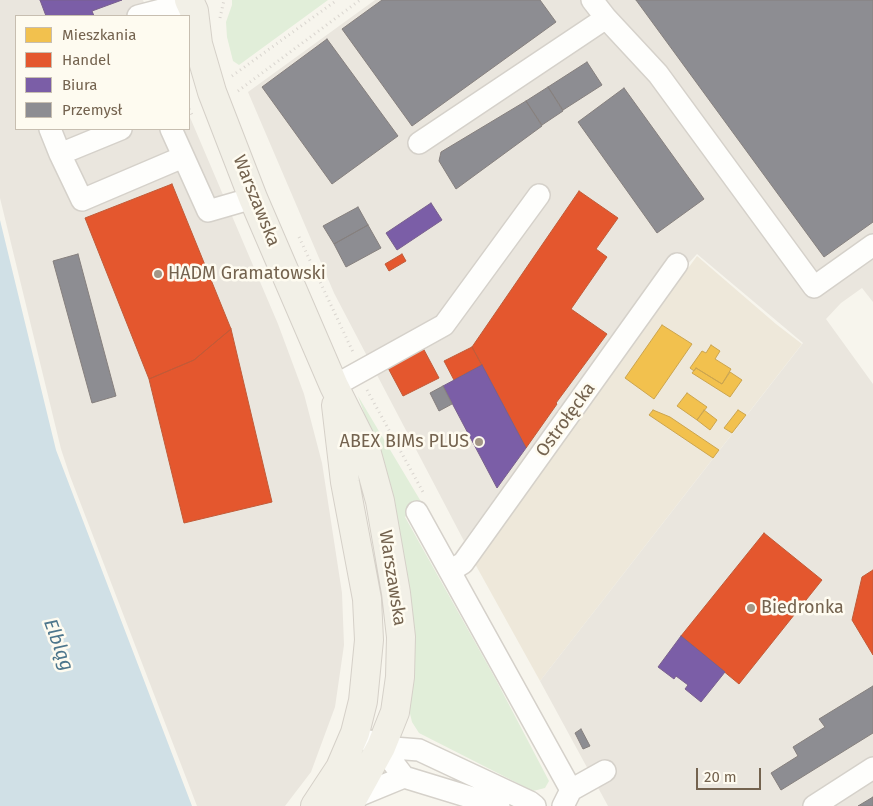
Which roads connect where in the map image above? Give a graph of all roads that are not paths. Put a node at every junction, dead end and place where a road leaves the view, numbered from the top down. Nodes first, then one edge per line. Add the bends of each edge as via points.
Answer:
1 (592, 0) edge
2 (193, 4) edge
3 (142, 15) edge
4 (606, 18) junction
5 (50, 130) edge
6 (119, 130) edge
7 (171, 130) edge
8 (419, 143) dead end
9 (60, 154) junction
10 (183, 157) junction
11 (538, 195) dead end
12 (253, 198) junction
13 (873, 245) edge
14 (677, 264) dead end
15 (334, 386) junction
16 (421, 504) road end
17 (450, 571) junction
18 (355, 733) junction
19 (381, 747) junction
20 (873, 768) edge
21 (605, 772) dead end
22 (404, 777) junction
23 (567, 798) edge
24 (349, 802) edge
25 (315, 806) edge
26 (498, 806) edge
27 (534, 806) edge
28 (814, 806) edge

1 - 4 street
2 - 3 street
2 - 12 main road, Warszawska via 198,44 212,92
4 - 8 street
4 - 13 street via 658,74 814,287
5 - 9 street
6 - 9 street
7 - 10 street
9 - 10 street via 82,200
10 - 12 street via 208,211
11 - 15 street via 444,325
12 - 15 main road, Warszawska
14 - 17 street, Ostrołęcka via 463,563
15 - 18 main road, Warszawska via 345,482 368,607 364,702
15 - 19 main road, Warszawska via 366,450 380,501 396,593 401,637 400,677 394,712
16 - 17 street
17 - 23 street
18 - 19 street
18 - 25 main road, Warszawska via 340,768
19 - 22 street
19 - 24 main road, Warszawska
19 - 27 street via 419,750
20 - 28 street
21 - 23 street
22 - 24 street, Warszawska
22 - 26 street

